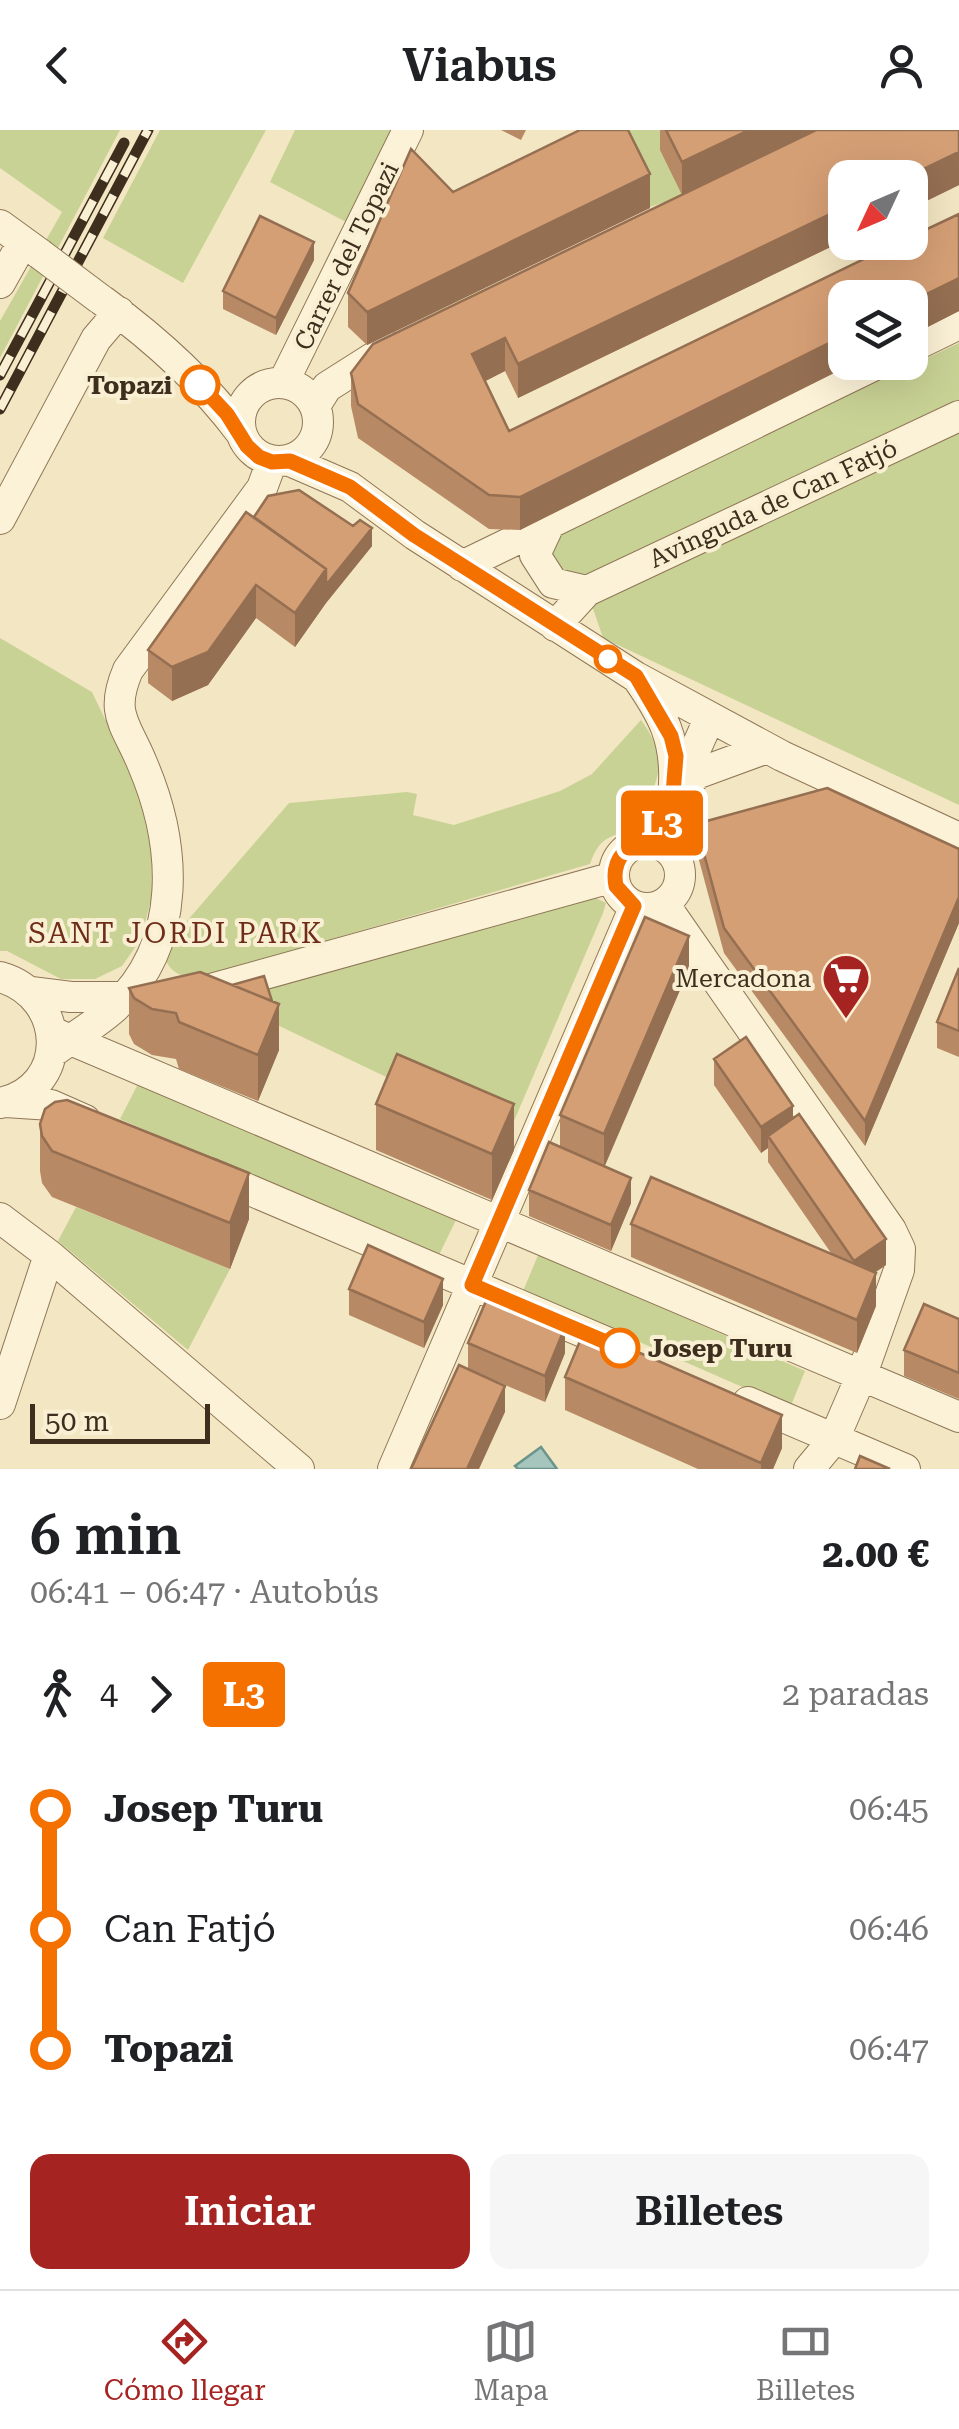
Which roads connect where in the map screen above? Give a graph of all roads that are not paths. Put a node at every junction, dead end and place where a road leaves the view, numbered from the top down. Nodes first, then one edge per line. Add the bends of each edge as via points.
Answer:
1 (408, 130) edge
2 (21, 240) edge
3 (0, 283) edge
4 (109, 306) junction
5 (959, 324) edge
6 (410, 338) edge
7 (928, 339) edge
8 (189, 372) junction
9 (843, 380) edge
10 (269, 387) junction
11 (317, 412) junction
12 (959, 416) edge
13 (241, 434) junction
14 (281, 461) junction
15 (350, 487) junction
16 (0, 519) edge
17 (550, 524) junction
18 (462, 566) junction
19 (587, 591) junction
20 (556, 626) junction
21 (636, 676) junction
22 (710, 717) junction
23 (767, 748) junction
24 (673, 794) junction
25 (959, 838) edge
26 (654, 842) junction
27 (614, 877) junction
28 (649, 905) junction
29 (148, 963) junction
30 (0, 977) edge
31 (31, 992) junction
32 (122, 997) junction
33 (174, 1000) junction
34 (58, 1042) junction
35 (3, 1102) edge
36 (104, 1128) edge
37 (175, 1158) edge
38 (0, 1218) edge
39 (499, 1223) junction
40 (49, 1255) junction
41 (472, 1285) junction
42 (638, 1356) edge
43 (862, 1374) junction
44 (722, 1392) edge
45 (0, 1404) edge
46 (959, 1417) edge
47 (834, 1439) junction
48 (299, 1469) edge
49 (394, 1469) edge
50 (809, 1469) edge
51 (905, 1469) edge

1 - 10 street, Carrer del Topazi
2 - 3 street
2 - 4 street, bridge
4 - 8 street
4 - 16 street
5 - 7 street
6 - 11 street via 347,372 327,388
8 - 10 street
8 - 13 street
9 - 17 street
10 - 11 street via 304,391
10 - 13 street via 246,401
11 - 14 street via 312,445
11 - 15 street
12 - 19 street, Avinguda de Can Fatjó
13 - 14 street via 259,457
14 - 15 street
14 - 29 street via 128,670 118,694 121,722 143,764 170,866 166,913
15 - 18 street
17 - 18 street
17 - 19 street via 535,555 553,583
18 - 20 street
19 - 20 street, Avinguda de Can Fatjó
20 - 21 street
21 - 22 street
21 - 24 street via 671,736
22 - 23 street
22 - 24 street
23 - 24 street via 700,774
23 - 25 street
24 - 26 street
26 - 27 street via 625,850
26 - 28 street via 671,852 680,870 677,889
27 - 28 street via 620,894
27 - 33 street
28 - 39 street
28 - 43 street via 900,1249 899,1270
29 - 32 street
29 - 33 street via 153,986
30 - 31 street
31 - 32 street
31 - 34 street
32 - 33 street
32 - 34 street
34 - 35 street via 35,1084
34 - 39 street
35 - 36 street via 51,1105
37 - 41 street
38 - 40 street
39 - 41 street
39 - 43 street
40 - 45 street
40 - 48 street
41 - 42 street
41 - 49 street
43 - 46 street
43 - 47 street
44 - 47 street
47 - 50 street
47 - 51 street

